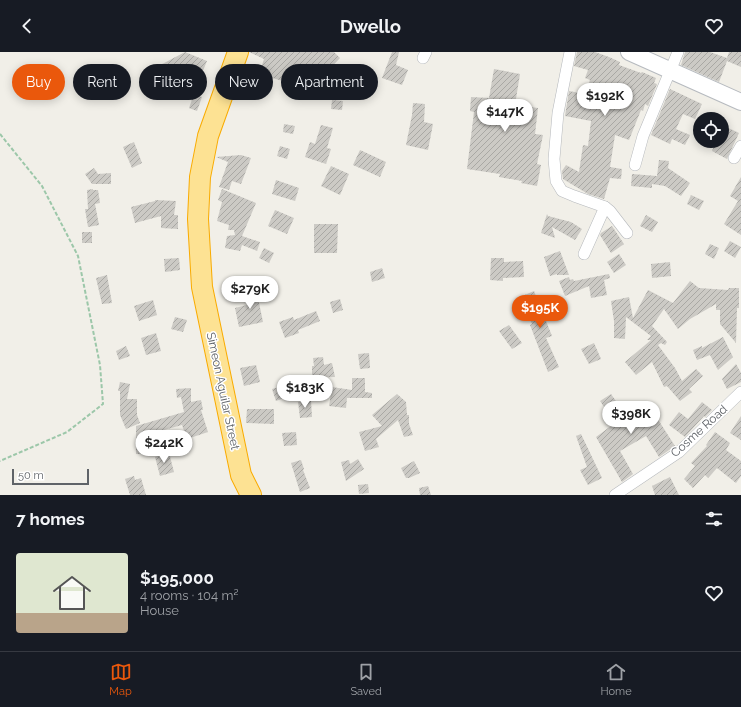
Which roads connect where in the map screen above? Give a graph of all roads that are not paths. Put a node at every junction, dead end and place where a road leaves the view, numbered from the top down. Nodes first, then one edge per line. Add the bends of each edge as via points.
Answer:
1 (238, 52) edge
2 (570, 52) edge
3 (629, 52) edge
4 (678, 52) edge
5 (670, 71) junction
6 (741, 102) edge
7 (741, 146) edge
8 (734, 158) dead end
9 (635, 164) dead end
10 (605, 207) junction
11 (627, 233) dead end
12 (584, 254) dead end
13 (741, 392) edge
14 (251, 495) edge
15 (615, 495) edge

1 - 14 highway, Simeon Aguilar Street via 208,136 200,177 198,219 202,287 241,475
2 - 10 street via 558,113 554,158 556,181 562,190
3 - 5 street
4 - 5 street
5 - 6 street
5 - 9 street via 643,136
7 - 8 street
10 - 11 street
10 - 12 street
13 - 15 street, Cosme Road via 678,452

